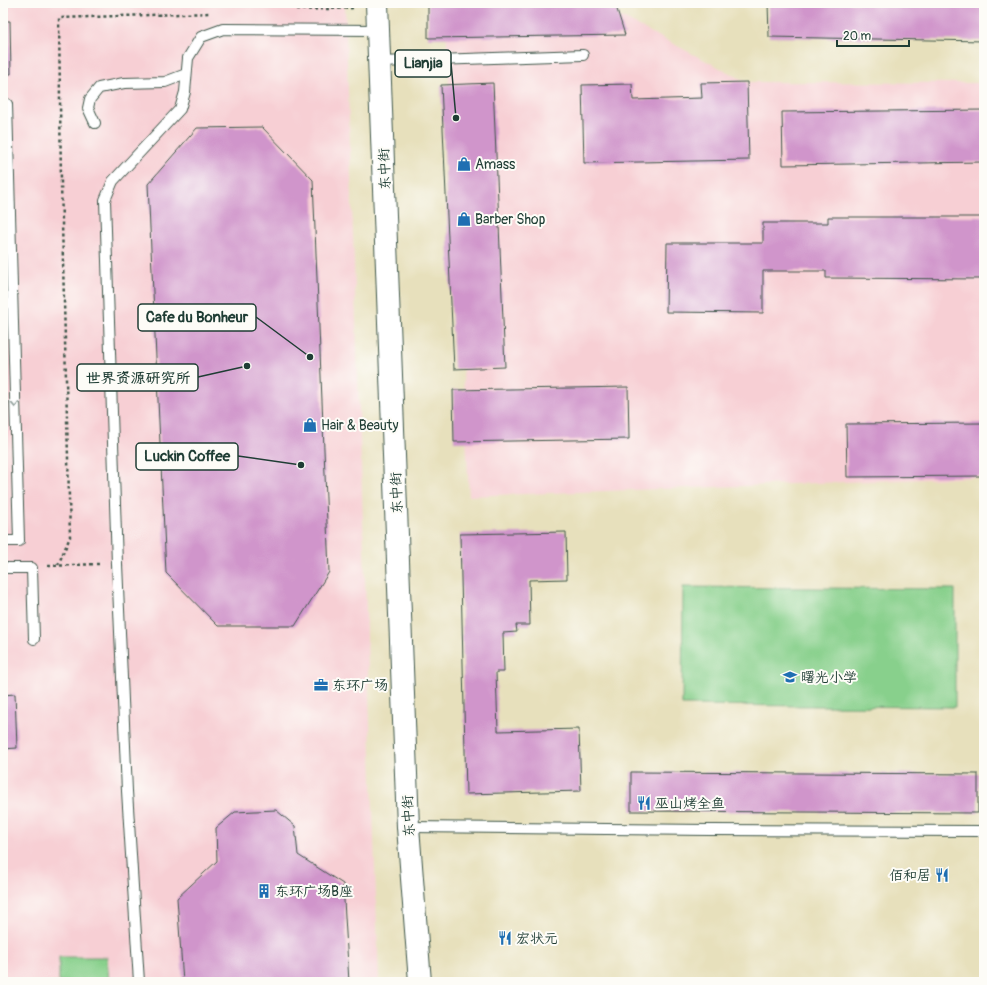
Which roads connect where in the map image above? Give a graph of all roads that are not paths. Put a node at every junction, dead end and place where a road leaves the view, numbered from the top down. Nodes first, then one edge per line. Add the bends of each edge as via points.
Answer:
1 (377, 3) edge
2 (378, 30) junction
3 (583, 55) dead end
4 (380, 62) junction
5 (186, 74) junction
6 (3, 104) edge
7 (95, 123) dead end
8 (3, 541) edge
9 (3, 568) edge
10 (34, 638) dead end
11 (408, 827) junction
12 (984, 831) edge
13 (139, 982) edge
14 (420, 982) edge

1 - 2 street, 东中街
2 - 4 street, 东中街
2 - 5 lane via 223,29 201,37 188,58
3 - 4 lane
4 - 11 street, 东中街
5 - 7 lane via 165,82 124,83 99,88 90,99 88,108
5 - 13 lane via 185,92 180,109 113,181 105,200 117,564
6 -> 8 lane via 7,104 19,541
9 - 10 lane via 32,568
11 - 12 lane
11 - 14 street, 东中街

